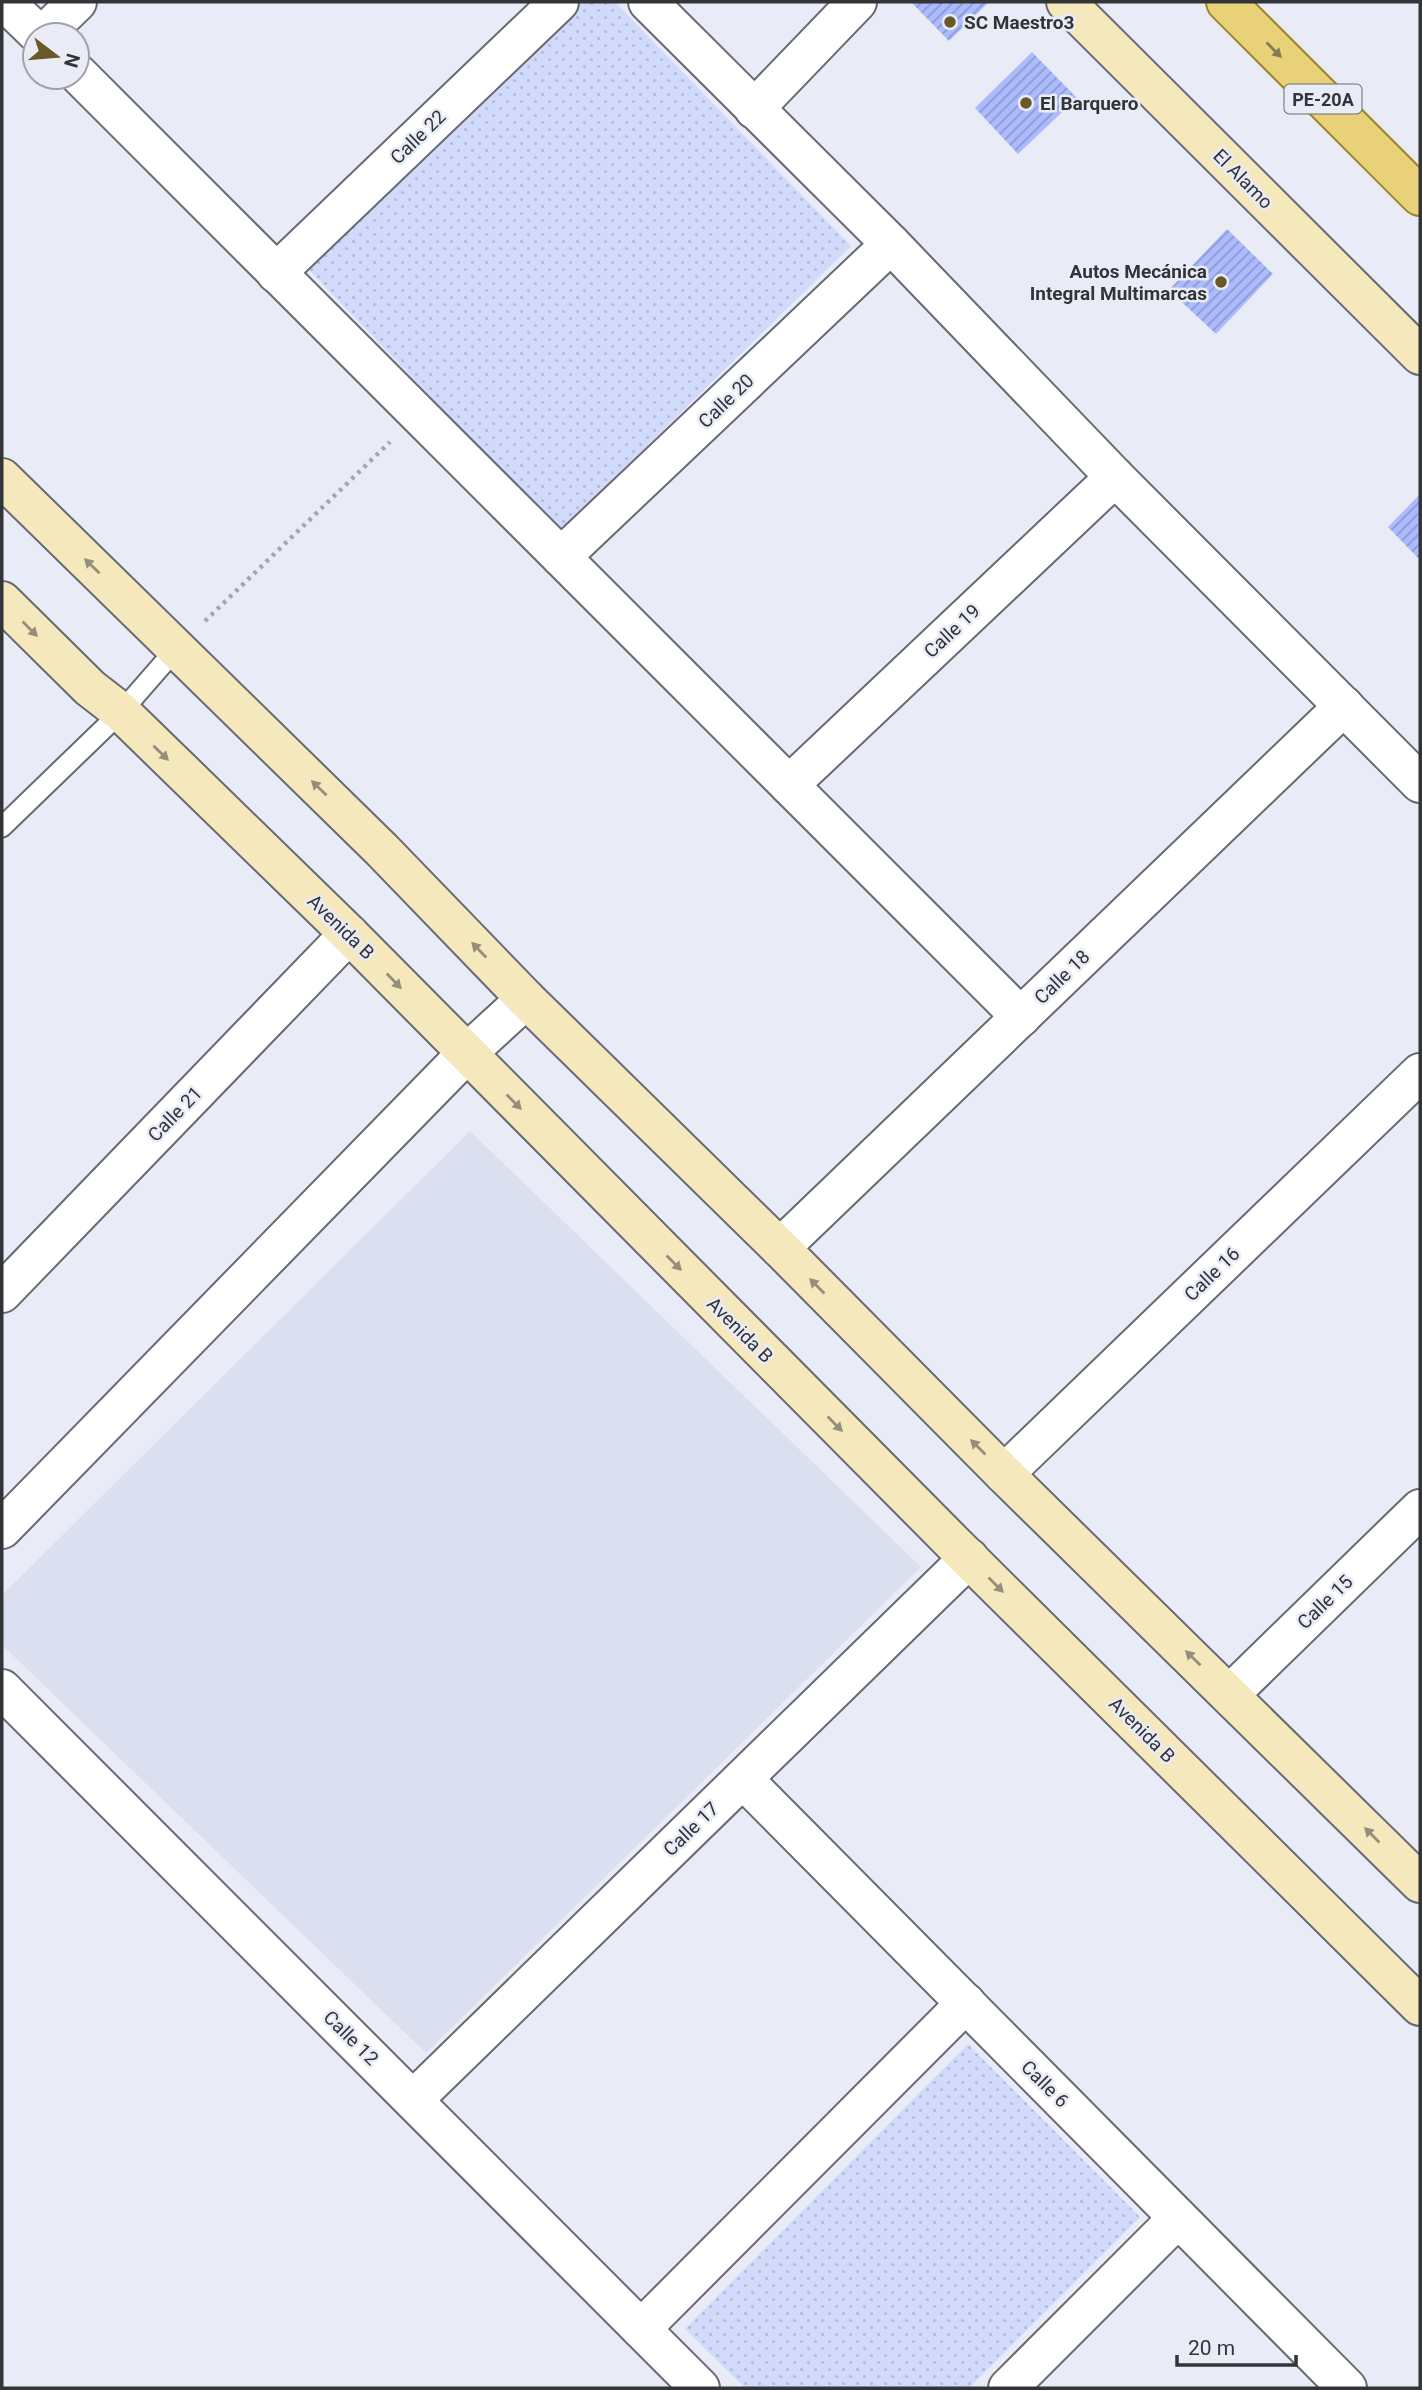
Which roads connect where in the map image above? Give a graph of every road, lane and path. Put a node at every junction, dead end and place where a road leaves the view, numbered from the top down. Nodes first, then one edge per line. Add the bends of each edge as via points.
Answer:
1 (5, 2) edge
2 (77, 2) edge
3 (559, 2) edge
4 (648, 2) edge
5 (857, 2) edge
6 (1066, 2) edge
7 (1226, 2) edge
8 (26, 21) edge
9 (56, 21) edge
10 (91, 87) edge
11 (754, 109) junction
12 (1420, 196) edge
13 (891, 244) junction
14 (276, 273) junction
15 (1420, 355) edge
16 (419, 415) junction
17 (1115, 477) junction
18 (2, 478) edge
19 (561, 557) junction
20 (2, 601) edge
21 (176, 649) junction
22 (1343, 706) junction
23 (121, 712) junction
24 (1420, 783) edge
25 (789, 785) junction
26 (2, 827) edge
27 (349, 934) junction
28 (526, 999) junction
29 (1021, 1017) junction
30 (466, 1054) junction
31 (1420, 1073) edge
32 (780, 1248) junction
33 (2, 1293) edge
34 (1004, 1474) junction
35 (1420, 1509) edge
36 (2, 1529) edge
37 (969, 1558) junction
38 (2, 1689) edge
39 (1230, 1694) junction
40 (743, 1779) junction
41 (1420, 1883) edge
42 (965, 2003) junction
43 (1420, 2006) edge
44 (412, 2100) junction
45 (1178, 2218) junction
46 (641, 2329) junction
47 (699, 2388) edge
48 (1008, 2388) edge
49 (1347, 2388) edge

1 - 8 street
2 - 9 street
3 - 14 street, Calle 22
4 - 11 street
5 - 11 street
6 - 15 street, El Alamo
7 -> 12 main road, PE-20A
10 - 14 street
11 - 13 street
13 - 17 street
13 - 19 street, Calle 20
14 - 16 street
16 - 19 street
16 - 21 path
17 - 22 street
17 - 25 street, Calle 19
21 -> 18 street
19 - 25 street
20 -> 23 street, Avenida B
21 - 23 lane
28 -> 21 street via 382,850
22 - 24 street
22 - 29 street, Calle 18
23 - 26 lane
23 -> 27 street, Avenida B
25 - 29 street
27 -> 30 street, Avenida B
27 - 33 street, Calle 21
28 - 30 street
28 - 32 street
29 - 32 street, Calle 18
30 - 36 street
30 -> 37 street, Avenida B
31 - 34 street, Calle 16
34 -> 32 street
39 -> 34 street
35 - 39 street, Calle 15
37 - 40 street, Calle 17
37 -> 43 street, Avenida B
38 - 44 street, Calle 12
41 -> 39 street
40 - 42 street, Calle 6
40 - 44 street, Calle 17
42 - 45 street, Calle 6
42 - 46 street
44 - 46 street, Calle 12
45 - 48 street
45 - 49 street, Calle 6
46 - 47 street, Calle 12

